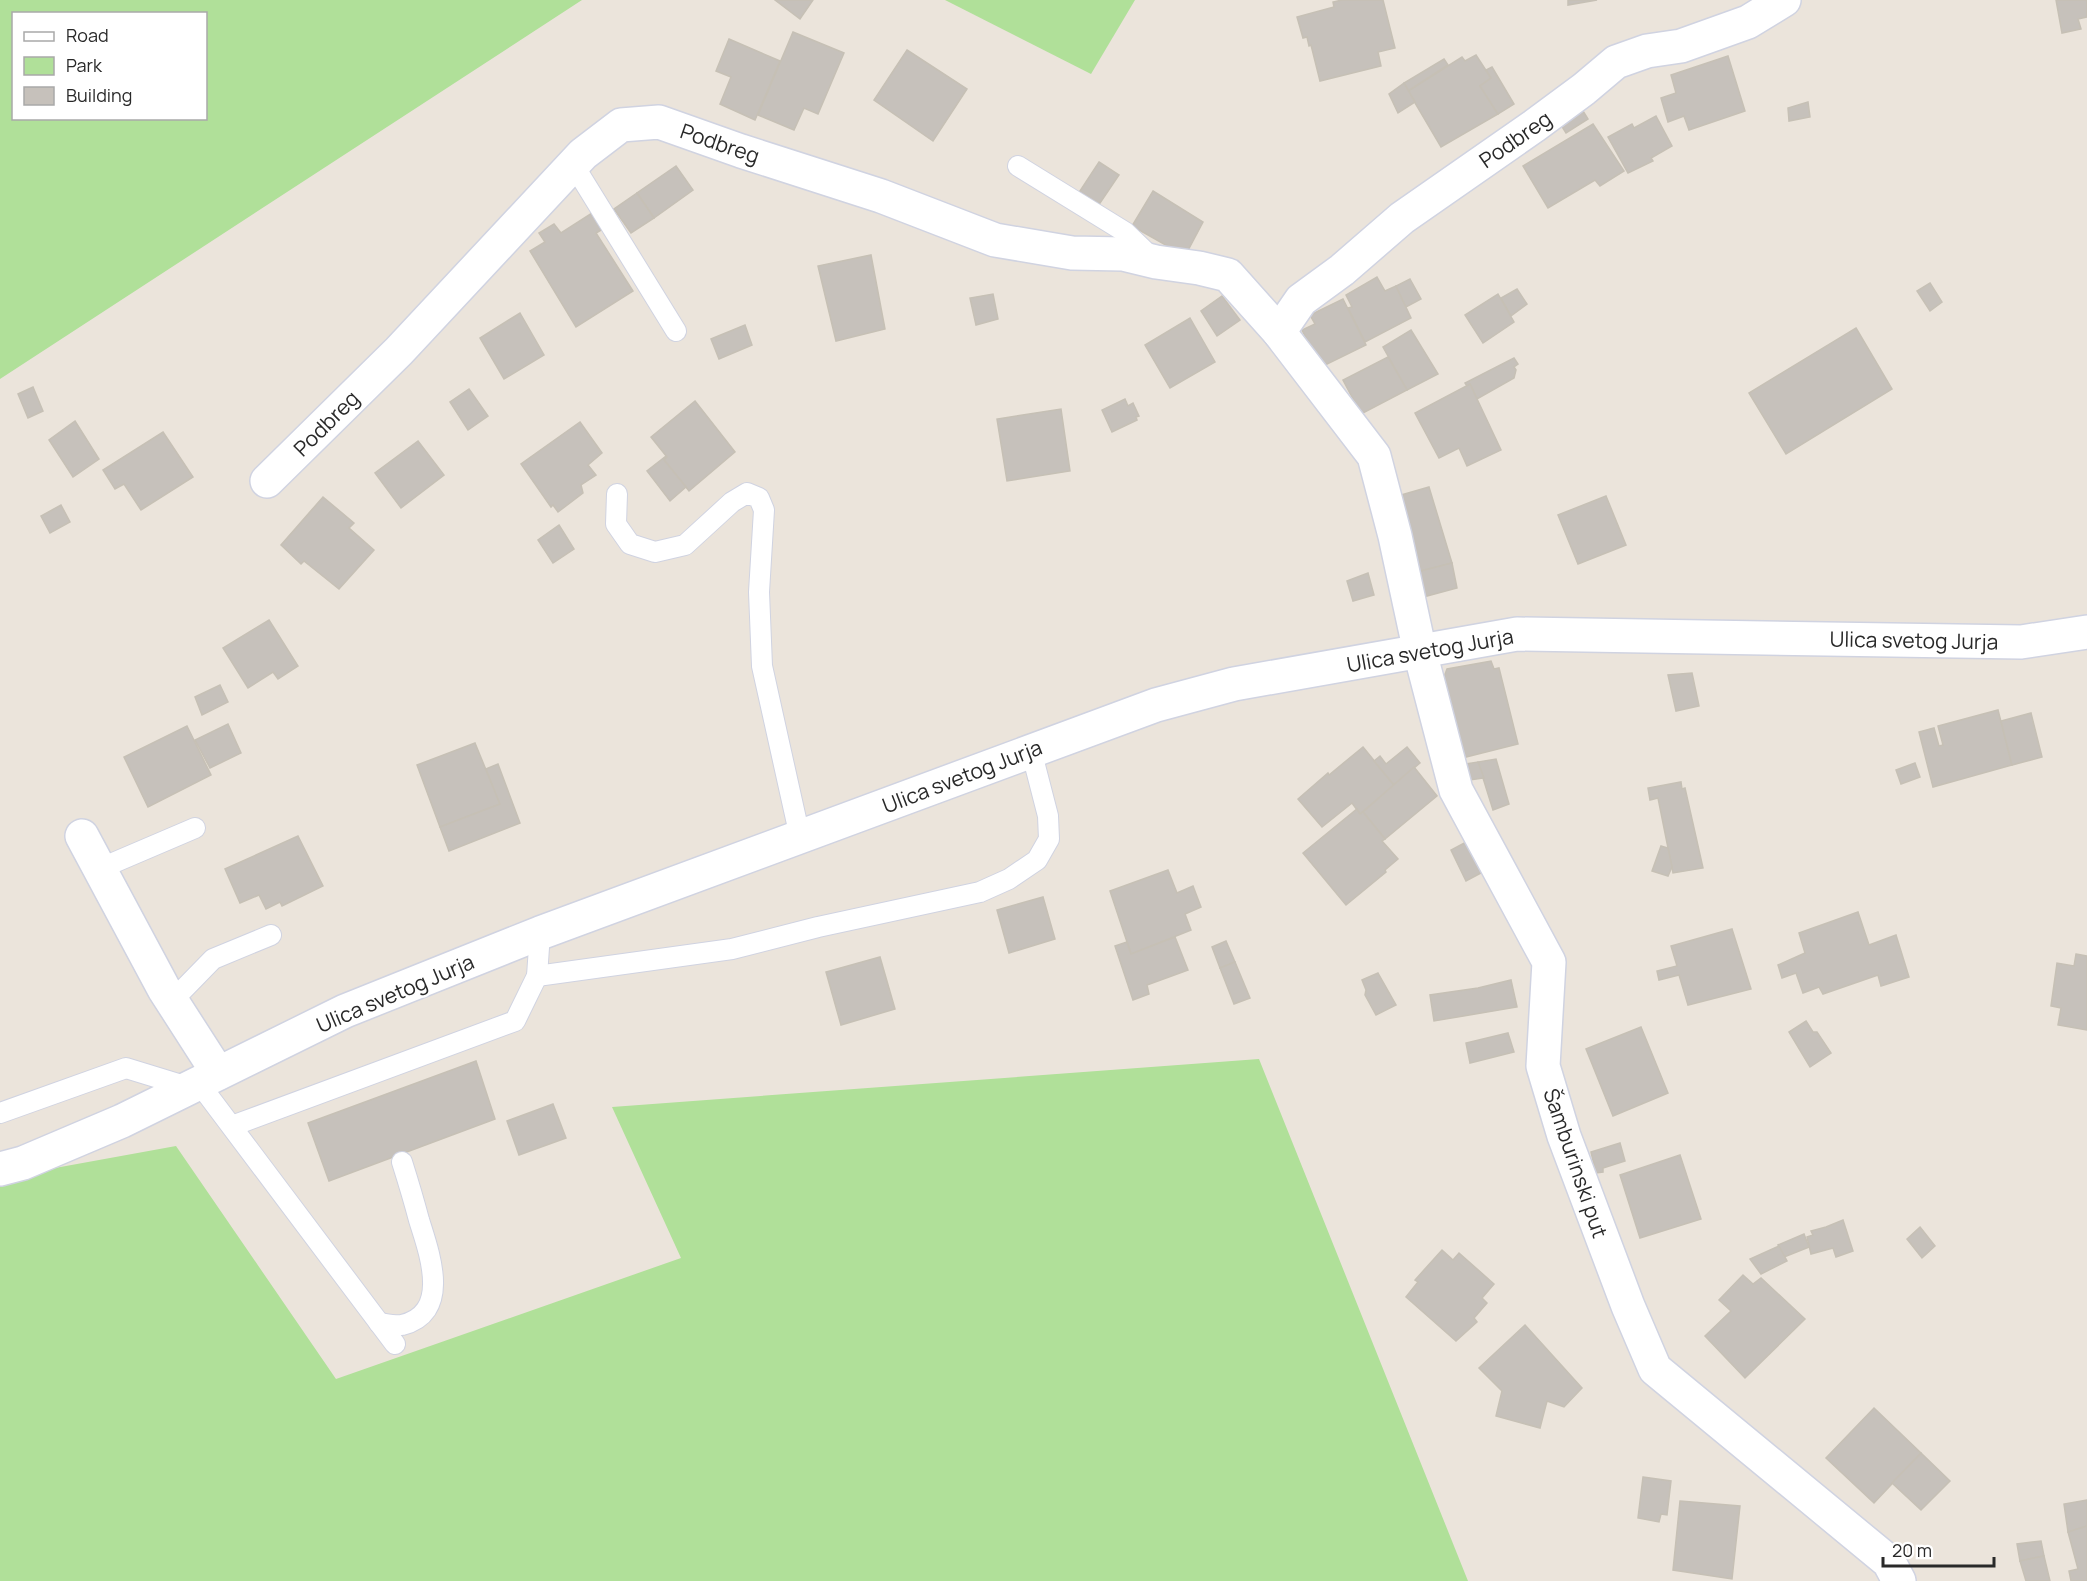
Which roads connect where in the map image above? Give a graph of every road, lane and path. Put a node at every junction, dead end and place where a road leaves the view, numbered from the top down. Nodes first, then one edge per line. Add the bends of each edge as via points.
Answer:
1 (1784, 0) edge
2 (573, 164) junction
3 (1018, 166) dead end
4 (1156, 262) junction
5 (676, 331) dead end
6 (1279, 332) junction
7 (267, 481) dead end
8 (617, 494) dead end
9 (2087, 632) edge
10 (1420, 652) junction
11 (1031, 750) junction
12 (195, 828) dead end
13 (82, 836) dead end
14 (800, 837) junction
15 (99, 869) junction
16 (540, 933) junction
17 (271, 935) dead end
18 (537, 976) junction
19 (172, 1001) junction
20 (201, 1081) junction
21 (0, 1113) edge
22 (232, 1126) junction
23 (402, 1162) dead end
24 (0, 1169) edge
25 (379, 1323) junction
26 (395, 1344) dead end
27 (1899, 1581) edge

1 - 6 street, Podbreg via 1748,22 1682,46 1647,51 1616,62 1543,120 1402,218 1301,300
2 - 4 street, Podbreg via 621,125 659,122 881,196 995,240 1072,254 1123,254
2 - 5 lane
2 - 7 street, Podbreg via 399,351
3 - 4 lane via 1125,232
4 - 6 street, Podbreg via 1228,276
6 - 10 street, Podbreg via 1374,456
8 - 14 lane via 616,524 630,544 655,552 685,545 747,493 759,498 764,510 759,592 762,666
9 - 10 street, Ulica svetog Jurja via 2021,642 1517,634
10 - 11 street, Ulica svetog Jurja via 1234,684 1156,705
10 - 27 street, Šamburinski put via 1456,790 1549,962 1543,1066 1564,1136 1655,1368 1889,1562
11 - 14 street, Ulica svetog Jurja
11 - 18 lane via 1048,816 1049,839 1037,860 1009,879 980,892 732,949
12 - 15 lane
13 - 15 street
14 - 16 street, Ulica svetog Jurja
15 - 19 street
16 - 18 lane
16 - 20 street, Ulica svetog Jurja via 345,1011
17 - 19 lane via 213,959
18 - 22 lane via 515,1021
19 - 20 street
20 - 21 lane via 126,1068
20 - 22 lane
20 - 24 street, Ulica svetog Jurja via 122,1121
22 - 25 lane
23 - 25 lane via 432,1262 432,1296 415,1319 401,1325
25 - 26 lane

